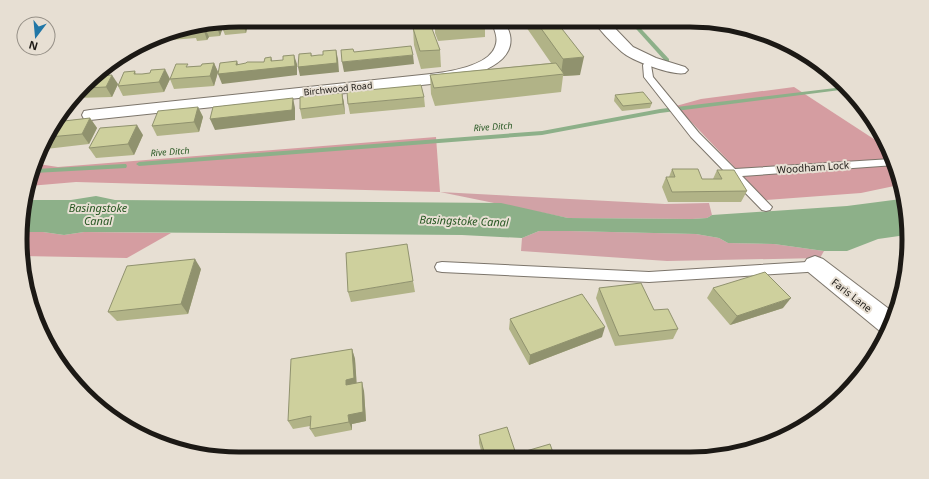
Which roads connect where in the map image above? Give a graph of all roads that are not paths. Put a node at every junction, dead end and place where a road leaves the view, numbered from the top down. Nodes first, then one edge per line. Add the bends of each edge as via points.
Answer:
1 (501, 27) edge
2 (605, 27) edge
3 (651, 61) junction
4 (680, 70) dead end
5 (90, 115) dead end
6 (888, 162) edge
7 (732, 173) junction
8 (766, 207) dead end
9 (815, 265) joint
10 (442, 267) dead end
11 (886, 321) edge

1 - 5 street, Birchwood Road via 504,38 498,54 479,68 457,75 132,117
2 - 3 street via 622,45
3 - 4 street
3 - 7 lane via 647,65 649,77 673,110
6 - 7 lane, Woodham Lock
7 - 8 lane
9 - 10 lane via 649,277
9 - 11 street, Faris Lane

